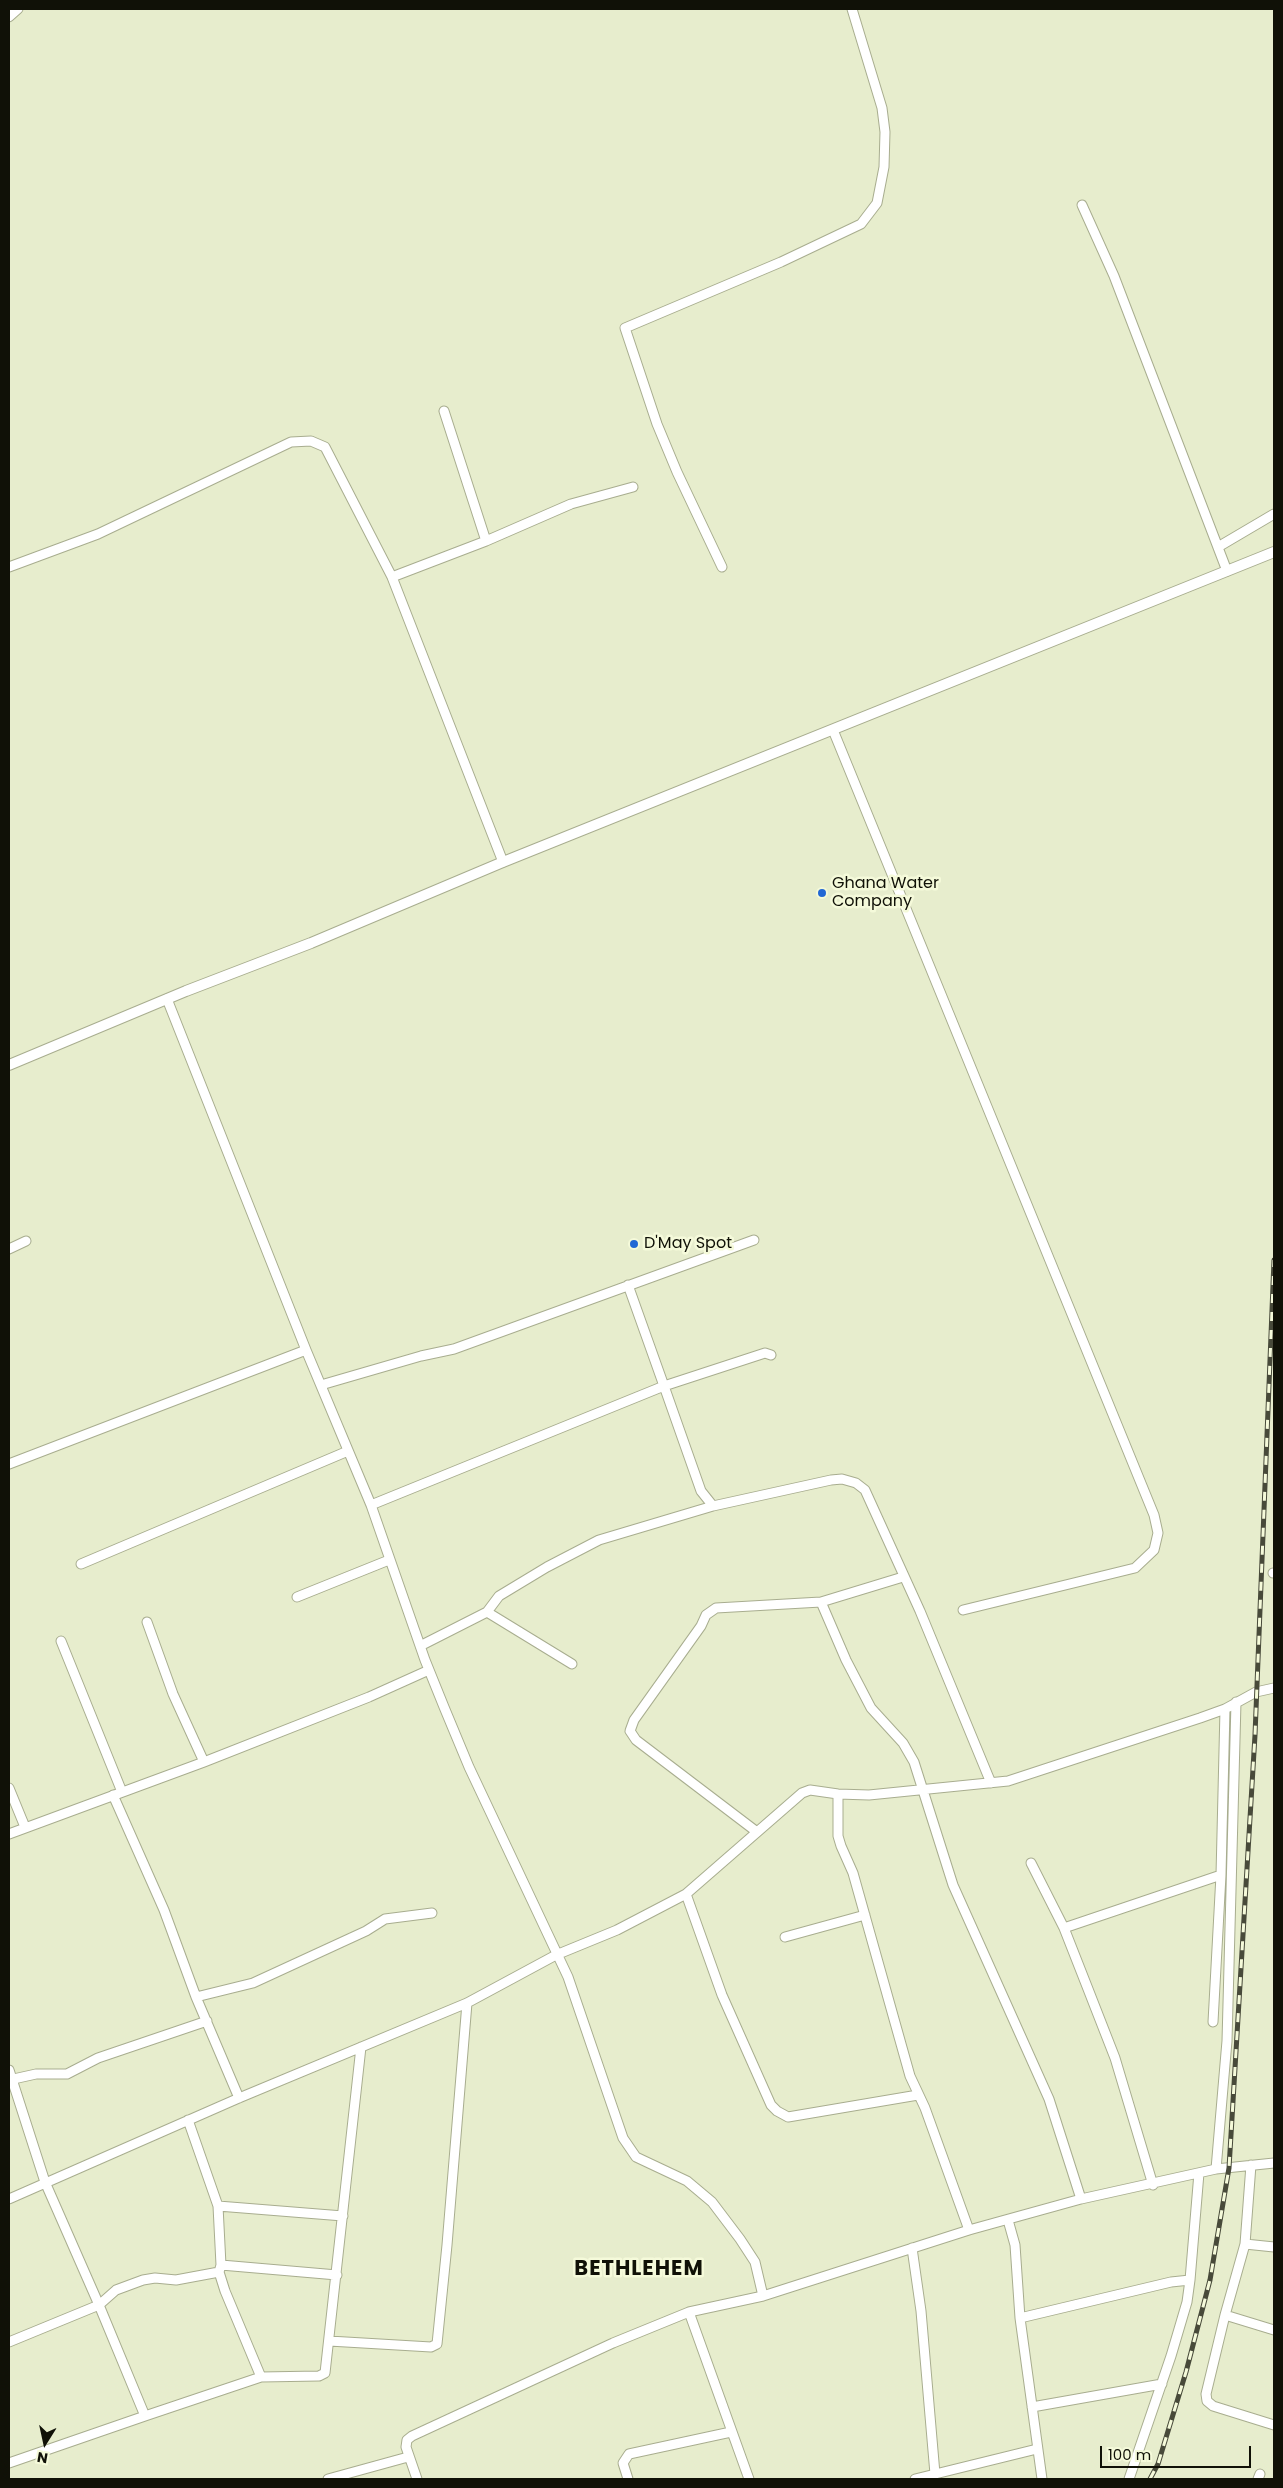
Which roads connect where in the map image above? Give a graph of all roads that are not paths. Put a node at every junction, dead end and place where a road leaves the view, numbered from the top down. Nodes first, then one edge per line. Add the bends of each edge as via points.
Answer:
1 (18, 9) edge
2 (852, 9) edge
3 (9, 16) edge
4 (1082, 205) dead end
5 (444, 411) dead end
6 (633, 487) dead end
7 (1274, 514) edge
8 (486, 541) junction
9 (1218, 546) junction
10 (1274, 552) edge
11 (9, 567) edge
12 (722, 567) dead end
13 (1227, 571) junction
14 (392, 577) junction
15 (834, 730) junction
16 (503, 862) junction
17 (167, 999) junction
18 (9, 1064) edge
19 (754, 1240) dead end
20 (26, 1242) dead end
21 (9, 1250) edge
22 (628, 1285) junction
23 (306, 1350) junction
24 (771, 1355) dead end
25 (321, 1384) junction
26 (664, 1386) junction
27 (348, 1451) junction
28 (9, 1464) edge
29 (371, 1505) junction
30 (713, 1506) junction
31 (389, 1560) junction
32 (81, 1564) dead end
33 (904, 1577) junction
34 (297, 1596) dead end
35 (820, 1602) junction
36 (963, 1610) dead end
37 (487, 1612) junction
38 (147, 1622) dead end
39 (61, 1641) dead end
40 (420, 1646) junction
41 (572, 1664) dead end
42 (429, 1670) junction
43 (1274, 1688) edge
44 (1236, 1702) junction
45 (1225, 1710) junction
46 (204, 1762) junction
47 (991, 1783) junction
48 (9, 1788) edge
49 (922, 1790) junction
50 (117, 1794) junction
51 (838, 1794) junction
52 (25, 1827) junction
53 (757, 1832) junction
54 (9, 1834) edge
55 (1031, 1863) dead end
56 (1221, 1875) junction
57 (686, 1894) junction
58 (432, 1913) dead end
59 (864, 1916) junction
60 (1064, 1928) junction
61 (785, 1937) dead end
62 (556, 1955) junction
63 (196, 1997) junction
64 (467, 2003) junction
65 (207, 2021) junction
66 (1212, 2022) dead end
67 (361, 2047) junction
68 (10, 2076) edge
69 (918, 2095) junction
70 (239, 2098) junction
71 (188, 2120) junction
72 (1274, 2162) edge
73 (1251, 2165) junction
74 (1216, 2169) junction
75 (1199, 2173) junction
76 (44, 2182) junction
77 (1153, 2185) junction
78 (9, 2199) edge
79 (1082, 2199) junction
80 (218, 2206) junction
81 (343, 2216) junction
82 (1008, 2220) junction
83 (969, 2230) junction
84 (1245, 2244) junction
85 (1274, 2247) edge
86 (912, 2248) junction
87 (220, 2268) junction
88 (336, 2275) junction
89 (1190, 2280) junction
90 (763, 2296) junction
91 (99, 2305) junction
92 (689, 2312) junction
93 (1225, 2315) junction
94 (1020, 2318) junction
95 (1274, 2330) edge
96 (330, 2341) junction
97 (9, 2342) edge
98 (261, 2377) junction
99 (1162, 2384) junction
100 (1032, 2407) junction
101 (144, 2416) junction
102 (1274, 2425) edge
103 (731, 2432) junction
104 (1037, 2449) junction
105 (408, 2456) junction
106 (9, 2463) edge
107 (935, 2474) junction
108 (328, 2479) edge
109 (417, 2479) edge
110 (628, 2479) edge
111 (749, 2479) edge
112 (915, 2479) edge
113 (1042, 2479) edge
114 (1129, 2479) edge

1 - 3 street
2 - 12 street via 883,116 884,167 877,204 861,224 781,262 625,328 657,424
4 - 9 street via 1114,276
5 - 8 street
6 - 8 street via 571,504
7 - 9 street
8 - 14 street
9 - 13 street
10 - 13 street
11 - 14 street via 98,534 291,442 311,442 325,447
13 - 15 street
14 - 16 street
15 - 16 street
15 - 36 street via 1128,1450 1158,1533 1154,1550 1136,1568
16 - 17 street via 311,943
17 - 18 street
17 - 23 street
19 - 22 street
20 - 21 street
22 - 25 street via 454,1349
22 - 26 street
23 - 25 street
23 - 28 street
24 - 26 street via 765,1353
25 - 27 street
26 - 29 street
26 - 30 street via 701,1492
27 - 29 street
27 - 32 street
29 - 31 street
30 - 33 street via 831,1480 856,1483 865,1490
30 - 37 street via 599,1540 499,1596
31 - 34 street
31 - 40 street
33 - 35 street
33 - 47 street
35 - 49 street via 871,1708 909,1751
35 - 53 street via 716,1608 706,1615 630,1730 636,1740
37 - 40 street
37 - 41 street
38 - 46 street via 173,1694
39 - 50 street
40 - 42 street
42 - 46 street via 370,1697
42 - 62 street via 469,1767
43 - 44 street
44 - 45 street
44 - 74 street via 1226,2041
45 - 47 street via 1025,1777
45 - 56 street
46 - 50 street
47 - 49 street
48 - 52 street
49 - 51 street
49 - 79 street via 953,1885 1049,2099
50 - 52 street
50 - 63 street
51 - 53 street via 810,1790
51 - 59 street via 838,1836 853,1873
52 - 54 street
53 - 57 street
55 - 60 street
56 - 60 street
56 - 66 street
57 - 62 street via 617,1930
57 - 69 street via 722,1994 771,2105 777,2111 788,2116
58 - 63 street via 385,1919 366,1931 253,1983
59 - 61 street
59 - 69 street
60 - 77 street via 1114,2058
62 - 64 street
62 - 90 street via 568,1978 630,2151 687,2182 712,2202 755,2262
63 - 65 street
64 - 67 street
64 - 96 street via 437,2344 431,2347
65 - 68 street via 98,2058 67,2074
65 - 70 street
67 - 70 street
67 - 81 street
68 - 76 street
69 - 83 street
70 - 71 street
71 - 76 street
71 - 80 street
72 - 73 street
73 - 74 street
73 - 84 street
74 - 75 street
75 - 77 street
75 - 89 street
76 - 78 street
76 - 91 street
77 - 79 street
79 - 82 street
80 - 81 street
80 - 87 street
81 - 88 street
82 - 83 street
82 - 94 street via 1015,2245
83 - 86 street
84 - 85 street
84 - 93 street
86 - 90 street
86 - 107 street via 921,2311
87 - 88 street
87 - 91 street via 176,2280 143,2280 116,2290
87 - 98 street
88 - 96 street
89 - 94 street
89 - 99 street via 1187,2302
90 - 92 street
91 - 97 street
91 - 101 street
92 - 103 street
92 - 105 street via 412,2436 407,2440
93 - 95 street
93 - 102 street via 1207,2401 1213,2406
94 - 100 street
96 - 98 street via 327,2367 320,2376
98 - 101 street
99 - 100 street
99 - 114 street
100 - 104 street
101 - 106 street
103 - 110 street via 629,2454 623,2463
103 - 111 street
104 - 107 street
104 - 113 street
105 - 108 street
105 - 109 street
107 - 112 street

